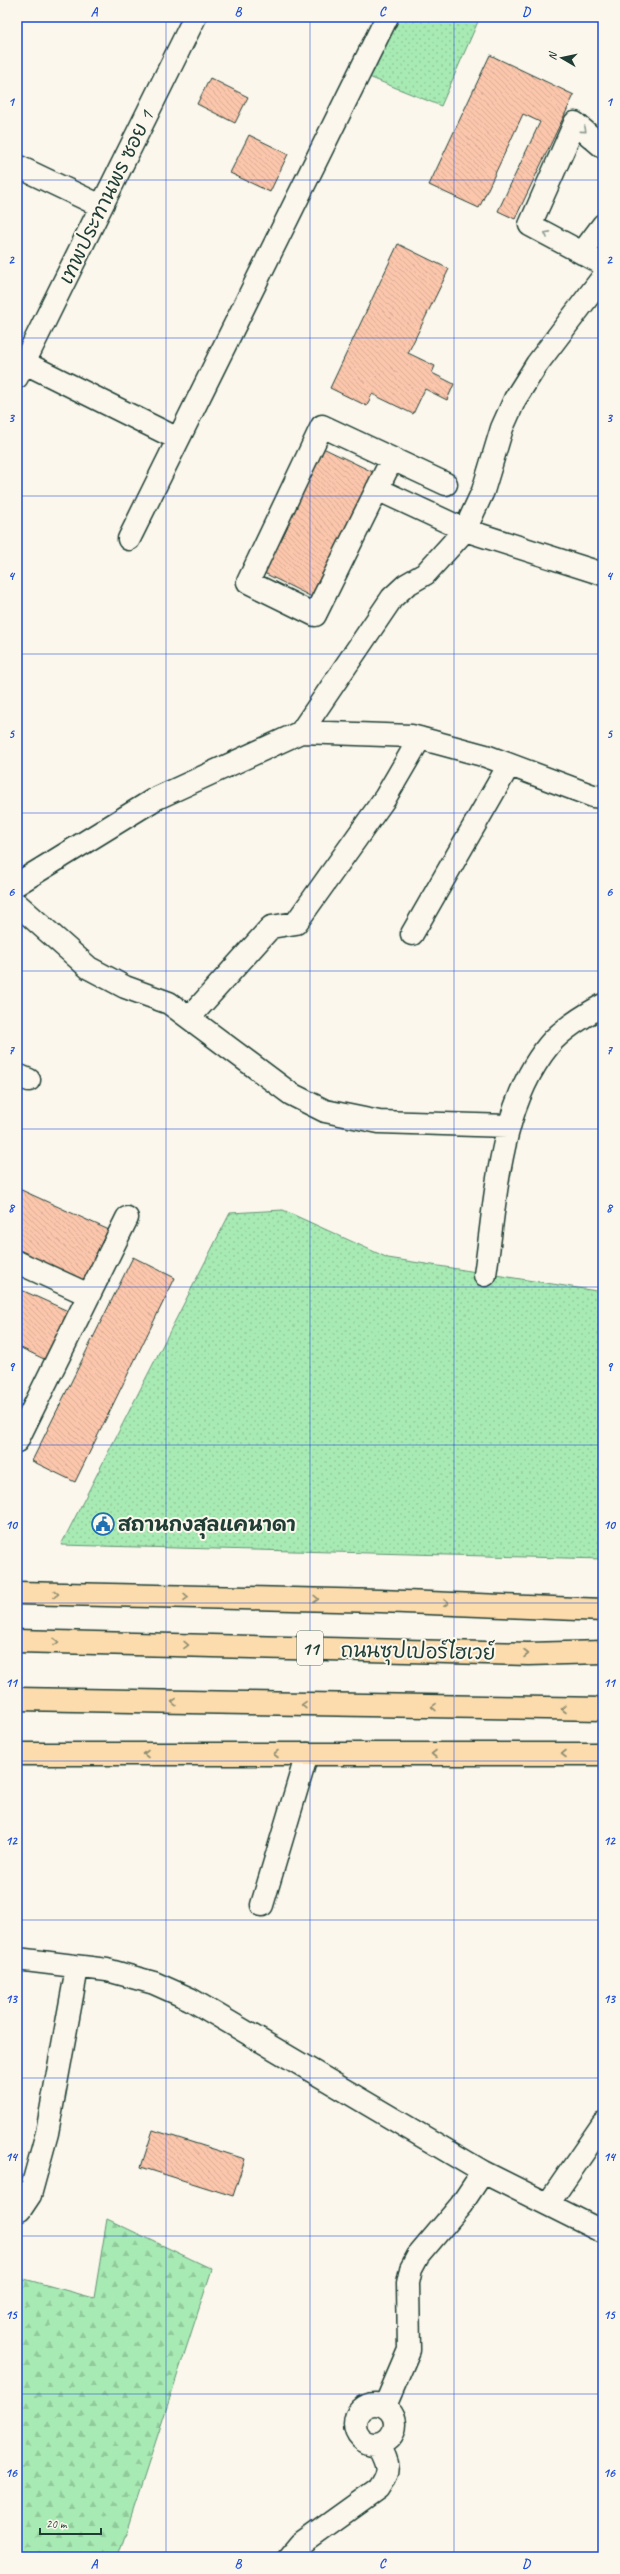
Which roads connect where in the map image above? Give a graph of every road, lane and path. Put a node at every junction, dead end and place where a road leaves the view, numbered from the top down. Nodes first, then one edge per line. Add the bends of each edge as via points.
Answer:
1 (195, 17) edge
2 (387, 17) edge
3 (603, 147) edge
4 (17, 166) edge
5 (102, 206) junction
6 (603, 225) edge
7 (582, 253) junction
8 (603, 264) edge
9 (603, 277) edge
10 (19, 366) edge
11 (178, 439) junction
12 (392, 459) junction
13 (446, 484) dead end
14 (377, 489) junction
15 (465, 530) junction
16 (129, 539) dead end
17 (603, 574) edge
18 (301, 732) junction
19 (420, 738) junction
20 (509, 765) junction
21 (603, 797) edge
22 (17, 884) edge
23 (17, 904) edge
24 (412, 934) dead end
25 (603, 1005) edge
26 (190, 1017) junction
27 (508, 1126) junction
28 (127, 1218) dead end
29 (17, 1262) edge
30 (484, 1275) dead end
31 (89, 1295) junction
32 (17, 1441) edge
33 (17, 1593) edge
34 (603, 1610) edge
35 (17, 1641) edge
36 (603, 1652) edge
37 (17, 1700) edge
38 (603, 1709) edge
39 (17, 1754) edge
40 (307, 1754) junction
41 (603, 1754) edge
42 (262, 1905) dead end
43 (17, 1960) edge
44 (77, 1968) junction
45 (603, 2124) edge
46 (483, 2172) junction
47 (548, 2204) junction
48 (17, 2209) edge
49 (603, 2232) edge
50 (385, 2406) junction
51 (378, 2445) junction
52 (290, 2557) edge

1 - 5 street, เทพประทานพร ซอย 1
2 - 11 street
7 -> 3 street via 530,225 575,123
4 - 5 street
5 - 10 street, เทพประทานพร ซอย 1
6 - 7 street
7 - 8 street
9 - 15 street via 537,364 515,399 502,428 483,491
10 - 11 street
11 - 16 street
12 - 13 street
12 - 14 street
12 - 14 street via 322,426 248,582 315,615
14 - 15 street
15 - 17 street
15 - 18 street via 425,574 406,584 392,598
18 - 19 street
18 - 22 street via 155,799
19 - 20 street
19 - 26 street via 385,798 296,923 272,927
20 - 21 street via 593,796
20 - 24 street
23 - 26 street via 89,968 125,987 169,1003
25 - 27 street via 549,1044 522,1090
26 - 27 street via 291,1094 325,1111 379,1122
27 - 30 street
28 - 31 street
29 - 31 street
31 - 32 street
33 -> 34 main road via 380,1600
35 -> 36 main road, ถนนซุปเปอร์ไฮเวย์ / 11 via 528,1654
38 -> 37 main road
40 -> 39 main road
41 -> 40 main road
40 - 42 street
43 - 44 street
44 - 46 street via 107,1970 154,1983 190,1999
44 - 48 street via 47,2133 30,2195 20,2210
45 - 47 street
46 - 47 street
46 - 50 street via 461,2206 418,2256 411,2269 408,2283 409,2350
47 - 49 street
50 - 51 street via 395,2416 395,2432
50 - 51 street via 375,2403 368,2405 356,2416 359,2437 364,2442
51 - 52 street via 388,2465 386,2478 378,2489 300,2545

